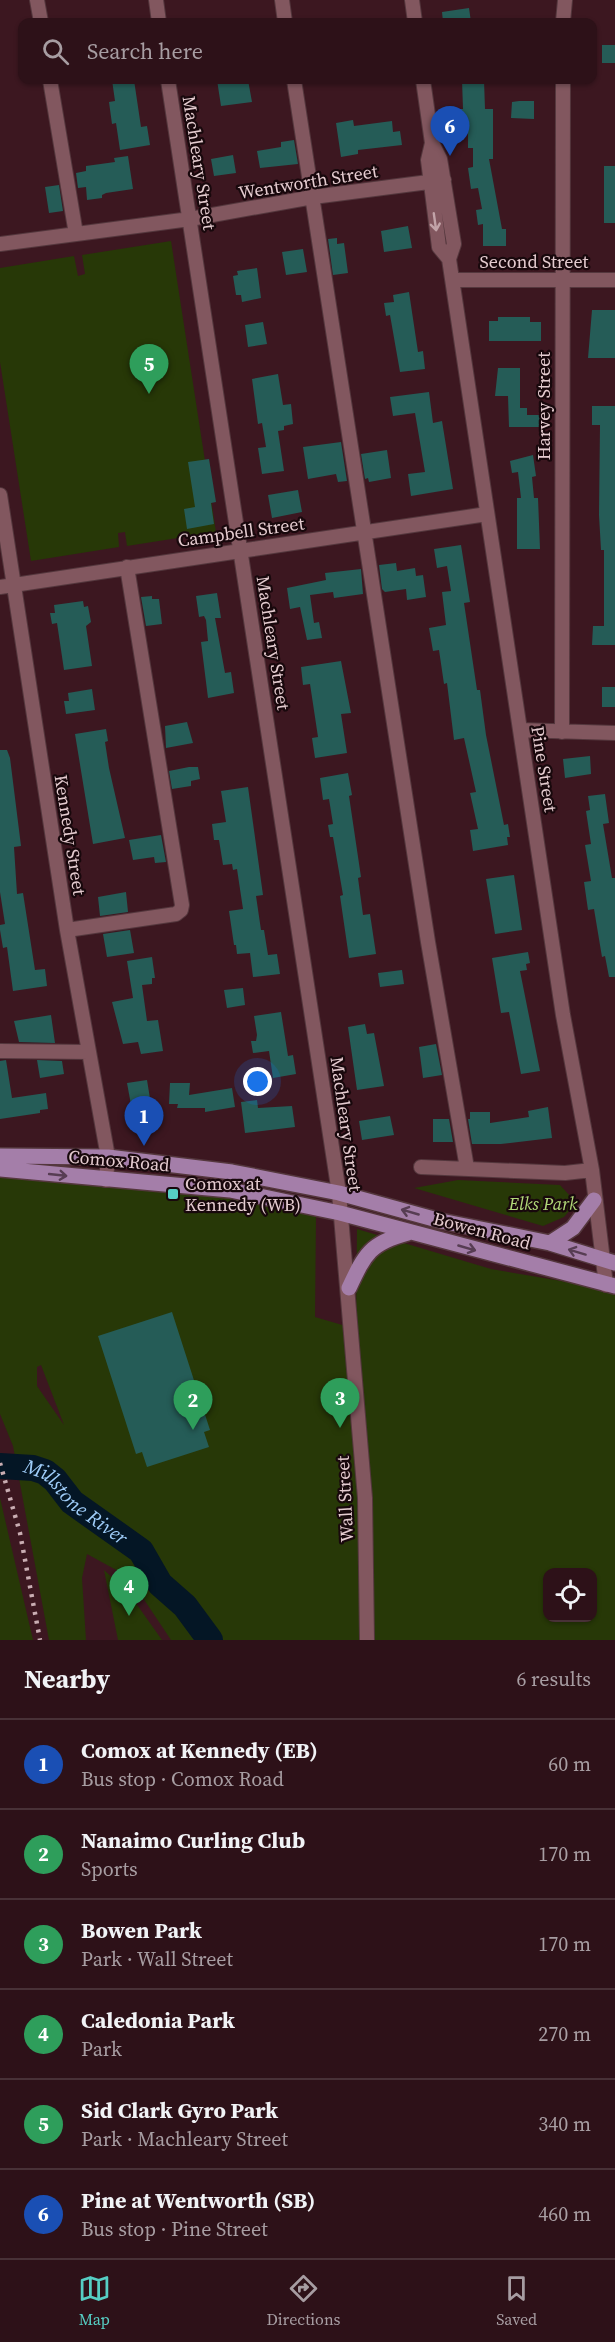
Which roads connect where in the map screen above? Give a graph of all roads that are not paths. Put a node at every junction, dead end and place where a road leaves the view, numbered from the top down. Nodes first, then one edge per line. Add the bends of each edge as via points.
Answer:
1 (37, 0) edge
2 (156, 0) edge
3 (282, 0) edge
4 (412, 0) edge
5 (565, 0) edge
6 (40, 18) edge
7 (158, 18) edge
8 (284, 18) edge
9 (414, 18) edge
10 (563, 18) edge
11 (52, 84) edge
12 (169, 84) edge
13 (295, 84) edge
14 (424, 84) edge
15 (563, 84) edge
16 (437, 181) junction
17 (313, 197) junction
18 (190, 219) junction
19 (76, 234) junction
20 (0, 244) edge
21 (453, 280) junction
22 (563, 280) junction
23 (615, 280) edge
24 (0, 495) edge
25 (487, 514) junction
26 (365, 531) junction
27 (240, 550) junction
28 (127, 567) junction
29 (7, 586) edge
30 (520, 730) junction
31 (562, 732) junction
32 (615, 733) edge
33 (67, 930) junction
34 (0, 1051) edge
35 (89, 1052) junction
36 (0, 1156) edge
37 (108, 1157) junction
38 (421, 1167) dead end
39 (0, 1168) edge
40 (467, 1168) junction
41 (592, 1170) junction
42 (106, 1180) junction
43 (339, 1193) junction
44 (594, 1200) junction
45 (340, 1213) junction
46 (411, 1232) junction
47 (550, 1243) junction
48 (610, 1261) edge
49 (611, 1286) edge
50 (349, 1288) junction
51 (367, 1640) edge

1 - 6 street
2 - 7 street
3 - 8 street
4 - 9 street
5 - 10 street
11 - 19 street
12 - 18 street, Machleary Street
13 - 17 street
14 - 16 street, Pine Street via 432,143 440,159
15 - 22 street, Harvey Street
16 - 17 street, Wentworth Street
16 - 21 street, Pine Street via 454,244 449,259
17 - 18 street, Wentworth Street
17 - 26 street
18 - 19 street, Wentworth Street
18 - 27 street, Machleary Street
19 - 20 street, Wentworth Street
21 - 22 street, Second Street
21 - 25 street, Pine Street
22 - 23 street, Second Street
22 - 31 street, Harvey Street
24 - 29 street, Kennedy Street
25 - 26 street, Campbell Street
25 - 30 street, Pine Street
26 - 27 street, Campbell Street
26 - 40 street
27 - 28 street, Campbell Street
27 - 43 street, Machleary Street
28 - 29 street, Campbell Street
28 - 33 street via 182,905 176,914
29 - 33 street, Kennedy Street
30 - 31 street
30 - 41 street, Pine Street via 563,1015
31 - 32 street
33 - 35 street, Kennedy Street
34 - 35 street
35 - 37 street, Kennedy Street
36 - 37 main road, Comox Road
37 - 42 street, Kennedy Street
37 - 43 main road, Comox Road via 194,1166
38 - 40 street
39 -> 42 main road, Comox Road
40 - 41 street via 565,1173
41 - 44 street, Pine Street
42 - 45 main road, Comox Road via 230,1190
43 - 45 street, Machleary Street
47 -> 43 main road, Bowen Road via 441,1221
44 - 47 main road via 573,1228
44 - 48 street, Pine Street
45 - 46 main road, Bowen Road
45 - 50 street, Wall Street
46 -> 49 main road, Bowen Road
46 - 50 main road via 377,1244 362,1260
48 -> 47 main road, Bowen Road
48 - 49 street, Pine Street
50 - 51 street, Wall Street via 365,1498

